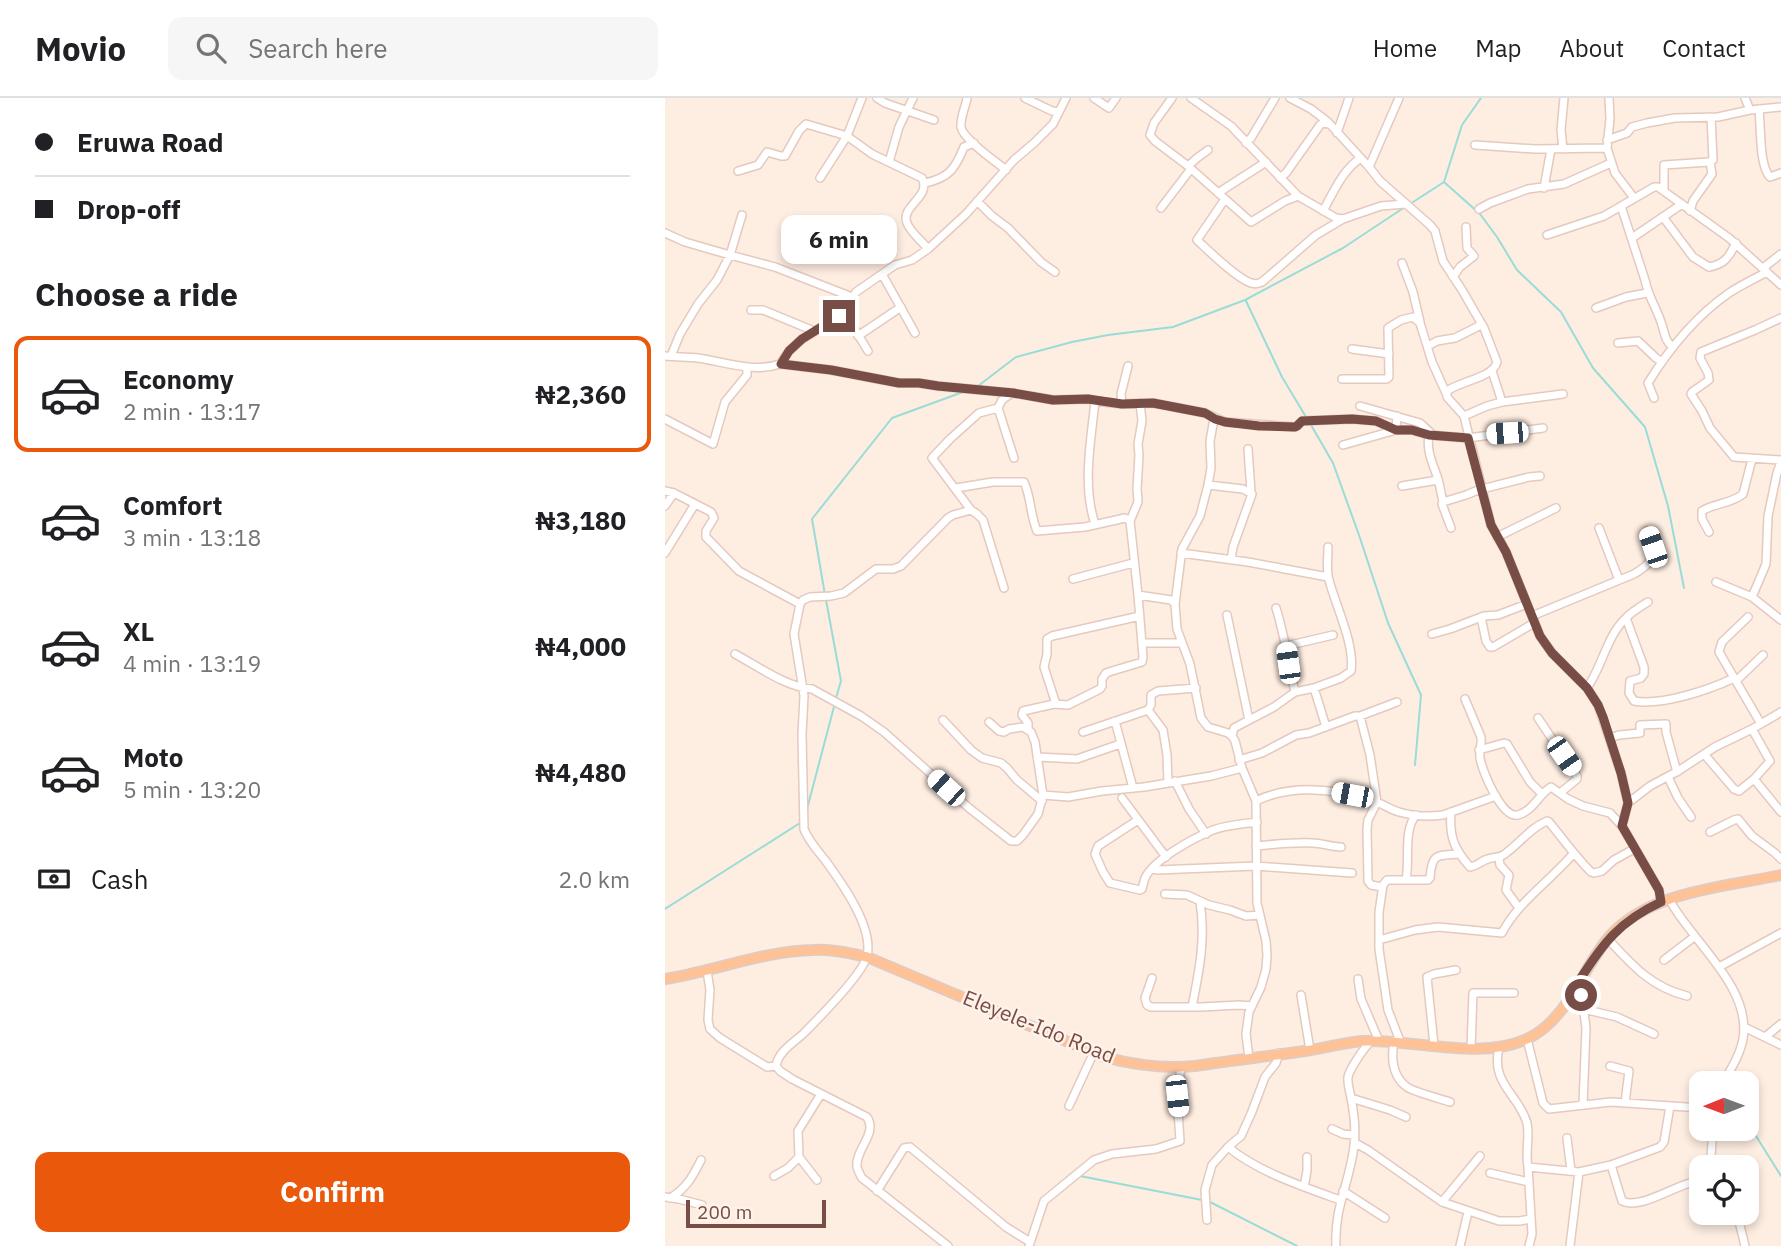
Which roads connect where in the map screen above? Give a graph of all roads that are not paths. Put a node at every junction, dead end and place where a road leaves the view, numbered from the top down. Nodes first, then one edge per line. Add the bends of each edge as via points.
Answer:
1 (862, 98) edge
2 (877, 98) edge
3 (913, 98) edge
4 (1025, 98) edge
5 (1066, 98) edge
6 (1094, 98) edge
7 (1116, 98) edge
8 (1172, 98) edge
9 (1191, 98) edge
10 (1275, 98) edge
11 (1290, 98) edge
12 (1349, 98) edge
13 (1399, 98) edge
14 (1565, 98) edge
15 (1609, 98) edge
16 (1745, 98) edge
17 (967, 99) edge
18 (1300, 100) edge
19 (1781, 107) edge
20 (1759, 109) junction
21 (1750, 110) junction
22 (907, 111) junction
23 (1059, 112) junction
24 (1710, 117) junction
25 (934, 120) dead end
26 (1330, 124) junction
27 (1337, 133) junction
28 (847, 136) junction
29 (974, 143) junction
30 (1246, 143) junction
31 (1607, 144) junction
32 (1475, 145) dead end
33 (1551, 149) junction
34 (1563, 149) junction
35 (1208, 150) dead end
36 (1361, 158) junction
37 (889, 162) junction
38 (1266, 162) junction
39 (1710, 162) junction
40 (1611, 163) junction
41 (1369, 167) junction
42 (1189, 168) junction
43 (1006, 170) junction
44 (738, 171) dead end
45 (1781, 173) edge
46 (820, 178) dead end
47 (1280, 178) junction
48 (925, 183) junction
49 (1544, 188) junction
50 (1664, 191) junction
51 (1218, 193) junction
52 (1298, 196) junction
53 (1634, 198) junction
54 (1226, 200) junction
55 (977, 201) junction
56 (1405, 204) junction
57 (1682, 204) junction
58 (1621, 206) junction
59 (1161, 208) dead end
60 (1479, 209) dead end
61 (1323, 211) junction
62 (1690, 211) junction
63 (742, 215) dead end
64 (1663, 217) junction
65 (1343, 219) junction
66 (1466, 227) dead end
67 (665, 233) edge
68 (1547, 235) dead end
69 (1632, 238) junction
70 (1736, 243) junction
71 (928, 249) junction
72 (1781, 254) edge
73 (730, 256) junction
74 (1402, 263) dead end
75 (1765, 270) junction
76 (1055, 272) dead end
77 (882, 274) junction
78 (1453, 277) junction
79 (1781, 285) edge
80 (1647, 293) junction
81 (852, 297) junction
82 (901, 307) junction
83 (1596, 308) dead end
84 (751, 310) dead end
85 (843, 314) junction
86 (1781, 318) edge
87 (1420, 323) junction
88 (1481, 325) junction
89 (814, 331) junction
90 (915, 332) dead end
91 (858, 336) junction
92 (1618, 343) dead end
93 (1428, 346) junction
94 (1673, 347) junction
95 (1352, 349) dead end
96 (868, 351) dead end
97 (1389, 354) junction
98 (668, 356) edge
99 (1661, 361) junction
100 (781, 364) junction
101 (1128, 366) dead end
102 (747, 368) junction
103 (1492, 371) junction
104 (1342, 379) dead end
105 (1013, 393) junction
106 (1446, 394) junction
107 (1563, 394) dead end
108 (1654, 398) dead end
109 (1095, 401) junction
110 (1502, 402) junction
111 (1140, 403) junction
112 (1122, 404) junction
113 (1360, 406) dead end
114 (998, 408) junction
115 (1397, 416) junction
116 (1464, 416) junction
117 (665, 419) edge
118 (1215, 419) junction
119 (1543, 428) dead end
120 (1396, 430) junction
121 (1431, 435) junction
122 (1468, 438) junction
123 (1343, 445) dead end
124 (1248, 449) dead end
125 (1014, 458) dead end
126 (1752, 459) junction
127 (1781, 461) edge
128 (1541, 476) dead end
129 (1438, 480) junction
130 (1208, 485) junction
131 (1402, 486) dead end
132 (956, 488) junction
133 (1483, 490) junction
134 (669, 492) edge
135 (1251, 492) junction
136 (1443, 502) junction
137 (695, 504) junction
138 (665, 506) edge
139 (1556, 508) dead end
140 (971, 510) junction
141 (1130, 521) junction
142 (1095, 524) junction
143 (1451, 528) dead end
144 (1599, 528) dead end
145 (1647, 531) dead end
146 (1709, 532) dead end
147 (1497, 537) junction
148 (1328, 547) dead end
149 (665, 553) edge
150 (1181, 553) junction
151 (1231, 560) junction
152 (1133, 563) junction
153 (1328, 577) junction
154 (1073, 579) dead end
155 (1619, 580) junction
156 (1716, 582) dead end
157 (1004, 588) dead end
158 (1138, 595) junction
159 (1752, 597) junction
160 (1647, 602) dead end
161 (800, 604) junction
162 (1175, 604) junction
163 (1527, 604) junction
164 (1276, 608) dead end
165 (1227, 615) dead end
166 (1140, 616) junction
167 (1481, 617) junction
168 (1748, 617) dead end
169 (1626, 618) junction
170 (1533, 619) junction
171 (1781, 620) edge
172 (1432, 634) dead end
173 (1333, 635) dead end
174 (1143, 643) junction
175 (1182, 643) junction
176 (1286, 646) junction
177 (735, 654) dead end
178 (1763, 655) dead end
179 (1735, 680) junction
180 (1196, 688) junction
181 (1314, 688) junction
182 (1587, 688) junction
183 (803, 689) junction
184 (1295, 692) junction
185 (1465, 699) dead end
186 (1397, 702) dead end
187 (1056, 704) junction
188 (1148, 710) junction
189 (1781, 712) edge
190 (1360, 716) junction
191 (1538, 718) dead end
192 (943, 720) dead end
193 (1249, 720) junction
194 (1115, 721) junction
195 (989, 722) dead end
196 (1761, 724) junction
197 (1326, 727) junction
198 (1752, 729) junction
199 (1028, 730) junction
200 (1083, 732) dead end
201 (1231, 736) junction
202 (1610, 738) junction
203 (1120, 744) junction
204 (1479, 750) junction
205 (1704, 754) junction
206 (1037, 757) junction
207 (1239, 760) junction
208 (1242, 768) junction
209 (1677, 772) junction
210 (1668, 777) junction
211 (1754, 779) junction
212 (1172, 782) junction
213 (1133, 788) junction
214 (1560, 793) junction
215 (1542, 794) junction
216 (1496, 796) junction
217 (1042, 798) junction
218 (1122, 798) dead end
219 (1256, 801) junction
220 (1377, 802) junction
221 (1628, 803) junction
222 (1451, 812) junction
223 (1781, 812) edge
224 (1416, 815) junction
225 (1438, 816) junction
226 (1691, 817) dead end
227 (1138, 820) junction
228 (1257, 822) junction
229 (1450, 825) junction
230 (1622, 826) junction
231 (1710, 832) dead end
232 (1206, 834) junction
233 (1256, 846) junction
234 (1341, 847) dead end
235 (1634, 849) junction
236 (1460, 854) junction
237 (1573, 854) junction
238 (1166, 857) junction
239 (1499, 858) junction
240 (1781, 859) edge
241 (1256, 866) junction
242 (1153, 869) junction
243 (1352, 873) dead end
244 (1780, 879) edge
245 (1406, 880) junction
246 (1383, 887) junction
247 (1659, 890) junction
248 (1165, 894) dead end
249 (1668, 899) junction
250 (1200, 902) junction
251 (1520, 908) junction
252 (1260, 915) junction
253 (1781, 933) edge
254 (1694, 937) junction
255 (1608, 939) junction
256 (1379, 940) junction
257 (867, 957) junction
258 (1664, 960) dead end
259 (1719, 967) junction
260 (1456, 970) dead end
261 (707, 971) junction
262 (1152, 978) dead end
263 (665, 979) edge
264 (1358, 979) dead end
265 (1579, 981) junction
266 (1514, 993) dead end
267 (1301, 995) dead end
268 (1688, 996) dead end
269 (1252, 1006) junction
270 (1192, 1007) junction
271 (1583, 1009) junction
272 (1781, 1024) edge
273 (1744, 1027) junction
274 (1654, 1034) dead end
275 (1765, 1037) junction
276 (1527, 1039) junction
277 (1375, 1041) junction
278 (1397, 1041) junction
279 (1434, 1045) junction
280 (1781, 1045) edge
281 (1502, 1047) junction
282 (1471, 1048) junction
283 (1310, 1050) junction
284 (1094, 1052) junction
285 (1279, 1054) junction
286 (1249, 1058) junction
287 (776, 1066) junction
288 (1609, 1066) dead end
289 (1181, 1068) junction
290 (1730, 1071) edge
291 (821, 1094) junction
292 (1351, 1098) junction
293 (1450, 1102) dead end
294 (1625, 1102) junction
295 (1583, 1105) junction
296 (1069, 1106) dead end
297 (1670, 1106) junction
298 (1689, 1107) edge
299 (1406, 1117) dead end
300 (1332, 1129) dead end
301 (1567, 1138) dead end
302 (1355, 1139) junction
303 (1228, 1147) junction
304 (1480, 1156) dead end
305 (799, 1157) junction
306 (1307, 1157) dead end
307 (701, 1160) dead end
308 (1611, 1165) junction
309 (1528, 1167) junction
310 (1575, 1171) junction
311 (1490, 1173) dead end
312 (774, 1176) dead end
313 (817, 1180) dead end
314 (1689, 1181) edge
315 (1529, 1182) junction
316 (1304, 1187) junction
317 (877, 1191) junction
318 (1343, 1191) junction
319 (668, 1197) edge
320 (1340, 1200) junction
321 (1442, 1202) junction
322 (702, 1205) dead end
323 (1468, 1212) junction
324 (1385, 1218) dead end
325 (1531, 1219) junction
326 (1207, 1220) dead end
327 (1740, 1225) edge
328 (1029, 1244) edge
329 (948, 1246) edge
330 (1336, 1246) edge
331 (1460, 1246) edge
332 (1529, 1246) edge
333 (1570, 1246) edge
334 (1745, 1246) edge

1 - 28 street
2 - 22 street
3 - 22 street
4 - 23 street
5 - 23 street
6 - 7 street via 1108,108
8 - 42 street via 1150,135
9 - 30 street via 1231,126
10 - 30 street
11 - 18 street
12 - 27 street
13 - 41 street
14 - 34 street
15 - 31 street
16 - 21 street
17 - 29 street via 961,125
18 - 26 street
19 - 20 street
20 - 21 street
20 - 45 street via 1766,172 1770,177
21 - 24 street
22 - 25 street
22 - 37 street
23 - 43 street via 1053,124
24 - 31 street via 1647,123
24 - 39 street
26 - 27 street
26 - 47 street via 1320,125
27 - 36 street
28 - 37 street
28 - 44 street via 806,124 785,156 767,152 758,166
28 - 46 street
29 - 43 street
29 - 48 street via 964,147 951,172
30 - 38 street
31 - 34 street
31 - 40 street
32 - 33 street
33 - 34 street
33 - 49 street
35 - 42 street
36 - 41 street
36 - 61 street via 1351,165
37 - 48 street via 922,177
38 - 47 street
38 - 51 street
39 - 50 street via 1664,164
39 - 62 street via 1712,174
40 - 49 street
40 - 53 street
41 - 56 street
42 - 51 street
42 - 59 street
43 - 55 street
47 - 52 street
48 - 71 street via 906,218
49 - 60 street via 1528,189
50 - 53 street via 1654,187
50 - 57 street
51 - 54 street
52 - 54 street via 1251,222
52 - 61 street
53 - 58 street
54 - 65 street via 1196,240 1255,284
55 - 71 street
55 - 76 street
56 - 65 street via 1388,204
56 - 78 street via 1435,231
57 - 62 street
57 - 64 street
58 - 68 street
58 - 69 street
61 - 65 street
62 - 70 street
63 - 73 street
64 - 69 street
64 - 70 street via 1693,257 1709,267 1720,265
66 - 78 street via 1467,248 1474,257
67 - 73 street
69 - 80 street
70 - 75 street
71 - 77 street
72 - 75 street
73 - 81 street via 775,267
73 - 98 street
74 - 87 street
75 - 79 street
75 - 94 street via 1716,303
77 - 81 street
77 - 82 street
78 - 88 street
80 - 83 street
80 - 94 street via 1666,341
81 - 85 street
82 - 90 street
82 - 91 street
84 - 89 street via 763,310
85 - 89 street
85 - 91 street
86 - 126 street via 1702,352 1709,380 1691,394 1732,456
87 - 93 street
87 - 97 street via 1413,317 1388,328
88 - 93 street
88 - 103 street via 1497,362
89 - 100 street via 789,351
91 - 96 street
92 - 99 street via 1638,341
93 - 106 street
94 - 99 street
95 - 97 street
97 - 104 street via 1387,379
98 - 102 street
99 - 108 street via 1648,383
100 - 102 street
100 - 105 street via 899,383
101 - 112 street
102 - 117 street via 725,402 713,444
103 - 106 street
103 - 110 street
105 - 109 street
105 - 114 street
106 - 116 street
107 - 110 street
109 - 112 street
109 - 142 street via 1089,470
110 - 116 street
111 - 112 street
111 - 118 street via 1205,413
111 - 141 street via 1137,502
113 - 115 street
114 - 125 street
114 - 132 street via 979,413 932,456
115 - 120 street
115 - 121 street via 1420,424
116 - 122 street
118 - 120 street via 1295,427 1302,421 1364,420
118 - 130 street
119 - 122 street
120 - 121 street
120 - 123 street
121 - 122 street
121 - 129 street via 1427,443
122 - 133 street
124 - 135 street
126 - 127 street
126 - 146 street via 1744,494 1702,511
127 - 159 street via 1768,516 1766,564
128 - 133 street
129 - 131 street
129 - 136 street
130 - 135 street
130 - 150 street via 1200,516
132 - 140 street
132 - 142 street via 1021,481 1026,483 1037,531
133 - 136 street
133 - 147 street
134 - 137 street
134 - 138 street
135 - 151 street
136 - 143 street
137 - 149 street
137 - 161 street via 713,514 706,537 731,564
139 - 147 street
140 - 157 street via 983,520
140 - 161 street via 948,518 901,566 876,569 844,593 810,597
141 - 142 street
141 - 152 street
144 - 155 street
145 - 155 street via 1653,547 1651,562
147 - 163 street
148 - 153 street
150 - 151 street
150 - 162 street
151 - 153 street
152 - 154 street
152 - 158 street
153 - 181 street via 1352,667 1341,678
155 - 170 street
156 - 159 street
158 - 162 street
158 - 166 street
159 - 171 street
160 - 169 street
161 - 183 street via 794,634
162 - 175 street
163 - 167 street
163 - 170 street
164 - 176 street
165 - 193 street
166 - 174 street
166 - 187 street via 1047,639 1044,667
167 - 170 street via 1490,647
167 - 172 street
168 - 179 street via 1719,648
169 - 179 street via 1644,667 1641,678 1630,681 1634,701 1680,697
169 - 182 street
170 - 182 street via 1552,653
173 - 176 street
174 - 175 street
174 - 187 street via 1142,662 1106,673 1100,689 1071,704
175 - 180 street
176 - 184 street
177 - 183 street
178 - 179 street
179 - 196 street
180 - 188 street via 1153,693
180 - 201 street via 1204,723
181 - 184 street
181 - 197 street
182 - 202 street
183 - 217 street via 816,691 884,732 1011,841 1023,835 1038,814
183 - 257 street via 804,828 859,914 866,929
184 - 193 street
185 - 204 street via 1481,737
186 - 190 street
187 - 199 street via 1023,711
188 - 194 street
188 - 212 street via 1163,730
189 - 196 street
190 - 197 street
190 - 220 street
191 - 214 street via 1577,776
192 - 217 street via 971,750 1001,763
193 - 201 street via 1234,728
194 - 200 street
194 - 203 street
195 - 199 street via 1004,732
196 - 198 street
197 - 207 street
198 - 205 street
198 - 211 street via 1770,759
199 - 206 street
201 - 207 street
202 - 209 street via 1640,733 1640,725 1666,724
202 - 221 street
203 - 206 street via 1077,759
203 - 213 street
204 - 215 street via 1506,744
204 - 216 street
205 - 209 street
205 - 211 street via 1736,791
206 - 217 street
207 - 208 street
208 - 212 street
208 - 219 street
209 - 210 street
210 - 221 street
210 - 226 street
211 - 223 street
212 - 213 street
212 - 232 street
213 - 217 street
214 - 215 street via 1548,787
214 - 230 street via 1583,806 1610,813
215 - 216 street via 1514,815
216 - 222 street
218 - 227 street
219 - 220 street via 1281,792 1327,790
219 - 228 street
220 - 224 street
220 - 246 street via 1368,820 1368,881
221 - 230 street
222 - 225 street
222 - 229 street
224 - 225 street
224 - 245 street via 1409,826
225 - 229 street
227 - 238 street
227 - 242 street via 1098,846 1095,854 1107,880 1115,885 1140,890
228 - 232 street
228 - 233 street
229 - 236 street via 1452,842
230 - 235 street
231 - 240 street via 1738,820
232 - 238 street
233 - 234 street via 1284,842
233 - 241 street
235 - 237 street via 1594,873
235 - 247 street
236 - 239 street via 1470,867
236 - 245 street via 1434,859 1429,879
237 - 239 street via 1547,821
237 - 251 street
238 - 242 street
239 - 251 street via 1509,875 1506,890
241 - 242 street
241 - 243 street
241 - 252 street
244 - 249 main road, Eleyele-Ido Road
245 - 246 street via 1387,880
246 - 256 street
247 - 249 street
247 - 249 street
248 - 250 street via 1187,895
249 - 254 street
249 - 255 main road, Eleyele-Ido Road via 1630,919
250 - 252 street via 1246,916
250 - 270 street via 1202,944
251 - 256 street via 1500,934 1438,927
252 - 269 street via 1266,969
253 - 259 street
254 - 258 street
254 - 259 street
255 - 265 main road, Eleyele-Ido Road
255 - 268 street via 1638,972
256 - 278 street
257 - 261 main road, Eleyele-Ido Road via 829,950 798,951
257 - 284 main road, Eleyele-Ido Road
257 - 287 street via 853,982 779,1055
259 - 273 street via 1735,995
260 - 279 street via 1427,977
261 - 263 main road, Eleyele-Ido Road
261 - 287 street via 710,1030 767,1067
262 - 270 street via 1147,1005
264 - 277 street
265 - 271 street
265 - 276 main road, Eleyele-Ido Road via 1564,1008
266 - 282 street via 1473,993
267 - 283 street
269 - 270 street
269 - 286 street via 1246,1034
271 - 274 street via 1617,1017
271 - 295 street
272 - 275 street
273 - 275 street
273 - 290 street via 1740,1052
275 - 280 street
276 - 281 main road, Eleyele-Ido Road
276 - 295 street via 1544,1106
277 - 278 main road, Eleyele-Ido Road
277 - 283 main road, Eleyele-Ido Road
277 - 292 street via 1362,1051 1349,1073
278 - 279 main road, Eleyele-Ido Road
278 - 293 street via 1392,1065 1409,1089
279 - 282 main road, Eleyele-Ido Road
281 - 282 main road, Eleyele-Ido Road
281 - 309 street via 1496,1061 1507,1091 1527,1122
283 - 285 main road, Eleyele-Ido Road
284 - 289 main road, Eleyele-Ido Road via 1135,1064
284 - 296 street
285 - 286 main road, Eleyele-Ido Road
285 - 303 street via 1241,1136
286 - 289 main road, Eleyele-Ido Road
287 - 291 street
288 - 294 street via 1630,1073
289 - 328 street via 1177,1096 1180,1141 1098,1157 1044,1201
291 - 305 street via 798,1131
291 - 317 street via 870,1121 857,1168
292 - 299 street
292 - 302 street
294 - 295 street
294 - 297 street
297 - 298 street
297 - 308 street via 1663,1145
300 - 302 street
301 - 310 street
302 - 318 street
302 - 321 street
303 - 316 street via 1259,1168
303 - 326 street via 1212,1165 1205,1190
304 - 321 street
305 - 312 street
305 - 313 street
306 - 316 street
307 - 319 street via 682,1190
308 - 310 street
308 - 314 street via 1622,1201 1628,1204
309 - 310 street
309 - 315 street
310 - 333 street
311 - 315 street
315 - 325 street
316 - 320 street
317 - 328 street via 904,1148 910,1147
317 - 329 street
318 - 320 street
318 - 324 street
319 - 322 street
320 - 330 street
321 - 323 street
323 - 325 street via 1499,1221
323 - 331 street
325 - 332 street
327 - 334 street

